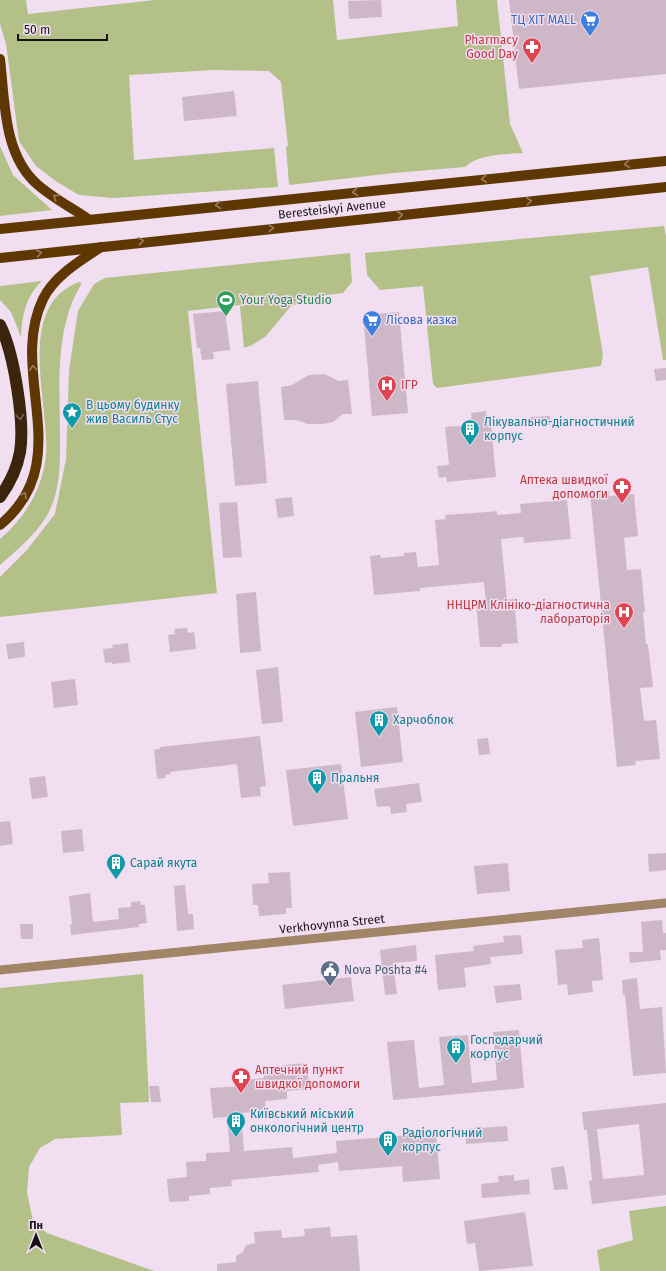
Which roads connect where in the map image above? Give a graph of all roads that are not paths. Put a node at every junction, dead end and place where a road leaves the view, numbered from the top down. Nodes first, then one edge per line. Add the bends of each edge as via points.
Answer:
1 (0, 59) edge
2 (666, 161) edge
3 (666, 187) edge
4 (88, 219) junction
5 (0, 229) edge
6 (103, 246) junction
7 (0, 258) edge
8 (0, 325) edge
9 (0, 497) edge
10 (0, 525) edge
11 (666, 903) edge
12 (0, 970) edge

4 -> 1 main road via 37,184 24,168 10,135
2 -> 4 main road, Beresteiskyi Avenue
6 -> 3 main road, Beresteiskyi Avenue
4 - 5 main road, Beresteiskyi Avenue
7 -> 6 main road, Beresteiskyi Avenue
10 -> 6 main road via 16,508 36,471 40,433 32,352 37,315 43,298 76,264
8 -> 9 highway via 13,360 21,429 20,451 15,469
11 - 12 street, Verkhovynna Street

